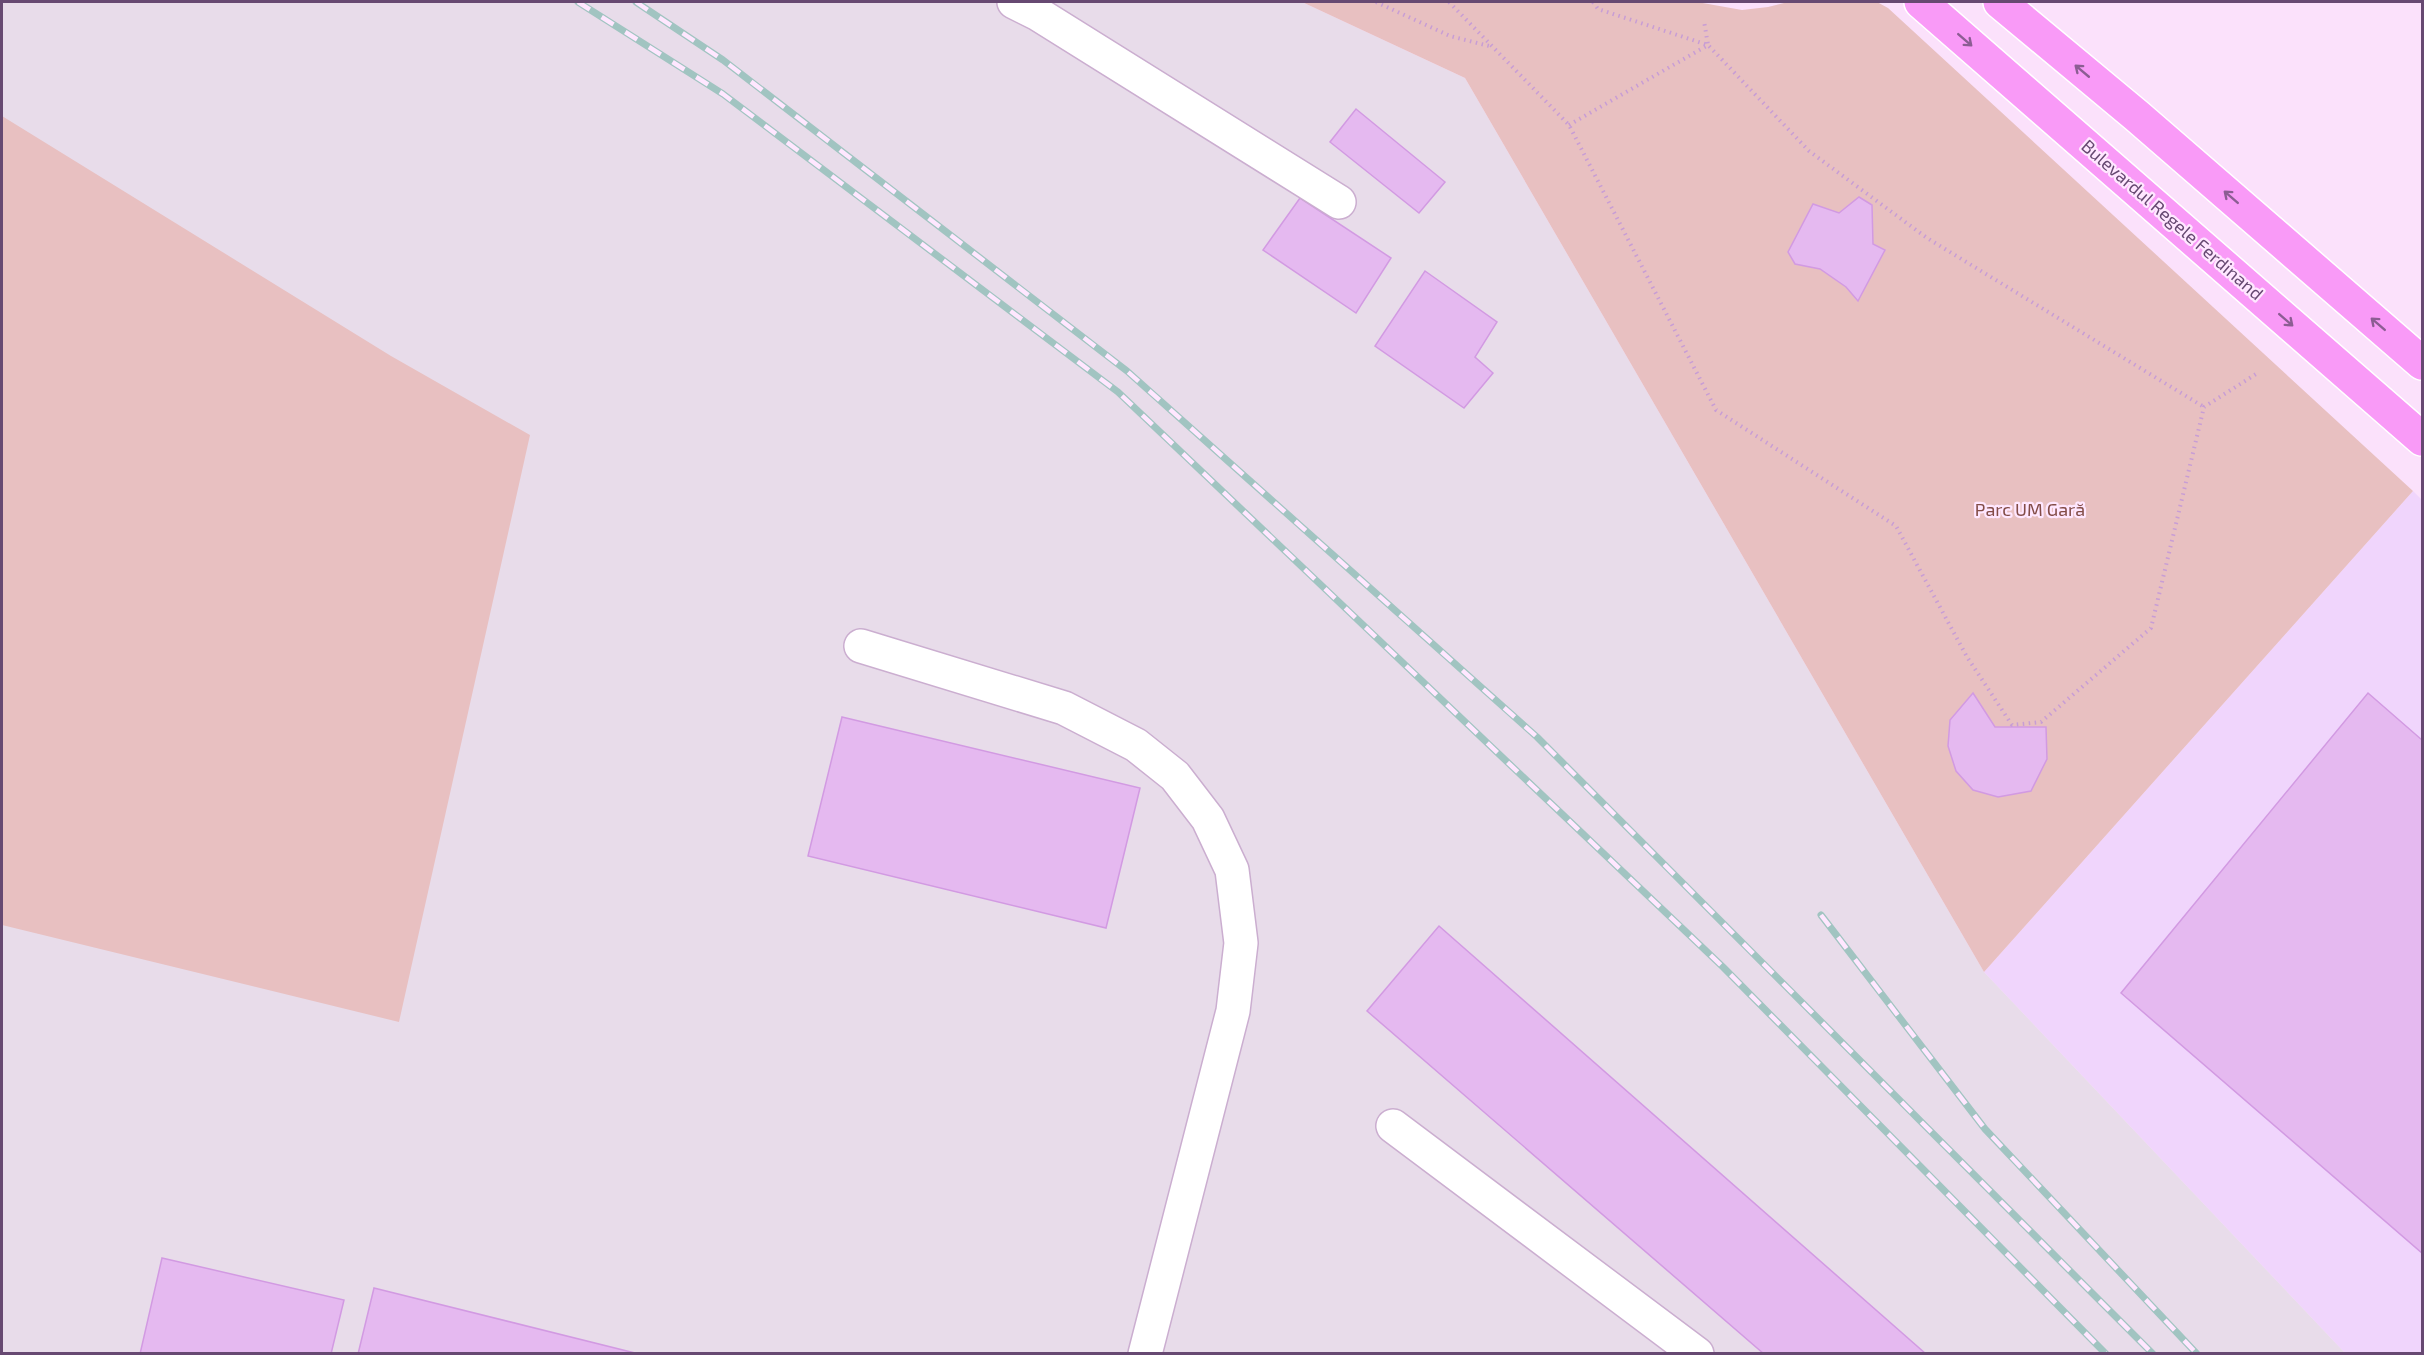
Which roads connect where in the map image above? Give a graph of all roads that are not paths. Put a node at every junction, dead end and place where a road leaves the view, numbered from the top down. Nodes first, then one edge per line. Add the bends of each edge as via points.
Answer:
1 (1014, 2) edge
2 (1921, 2) edge
3 (2000, 2) edge
4 (1339, 202) dead end
5 (2422, 363) edge
6 (2422, 439) edge
7 (861, 646) dead end
8 (1393, 1126) dead end
9 (1145, 1353) edge
10 (1697, 1353) edge

1 - 4 street
2 -> 6 main road, Bulevardul Regele Ferdinand
5 -> 3 main road
7 - 9 street via 1064,708 1136,745 1175,776 1208,819 1232,870 1241,943 1233,1011
8 - 10 street

